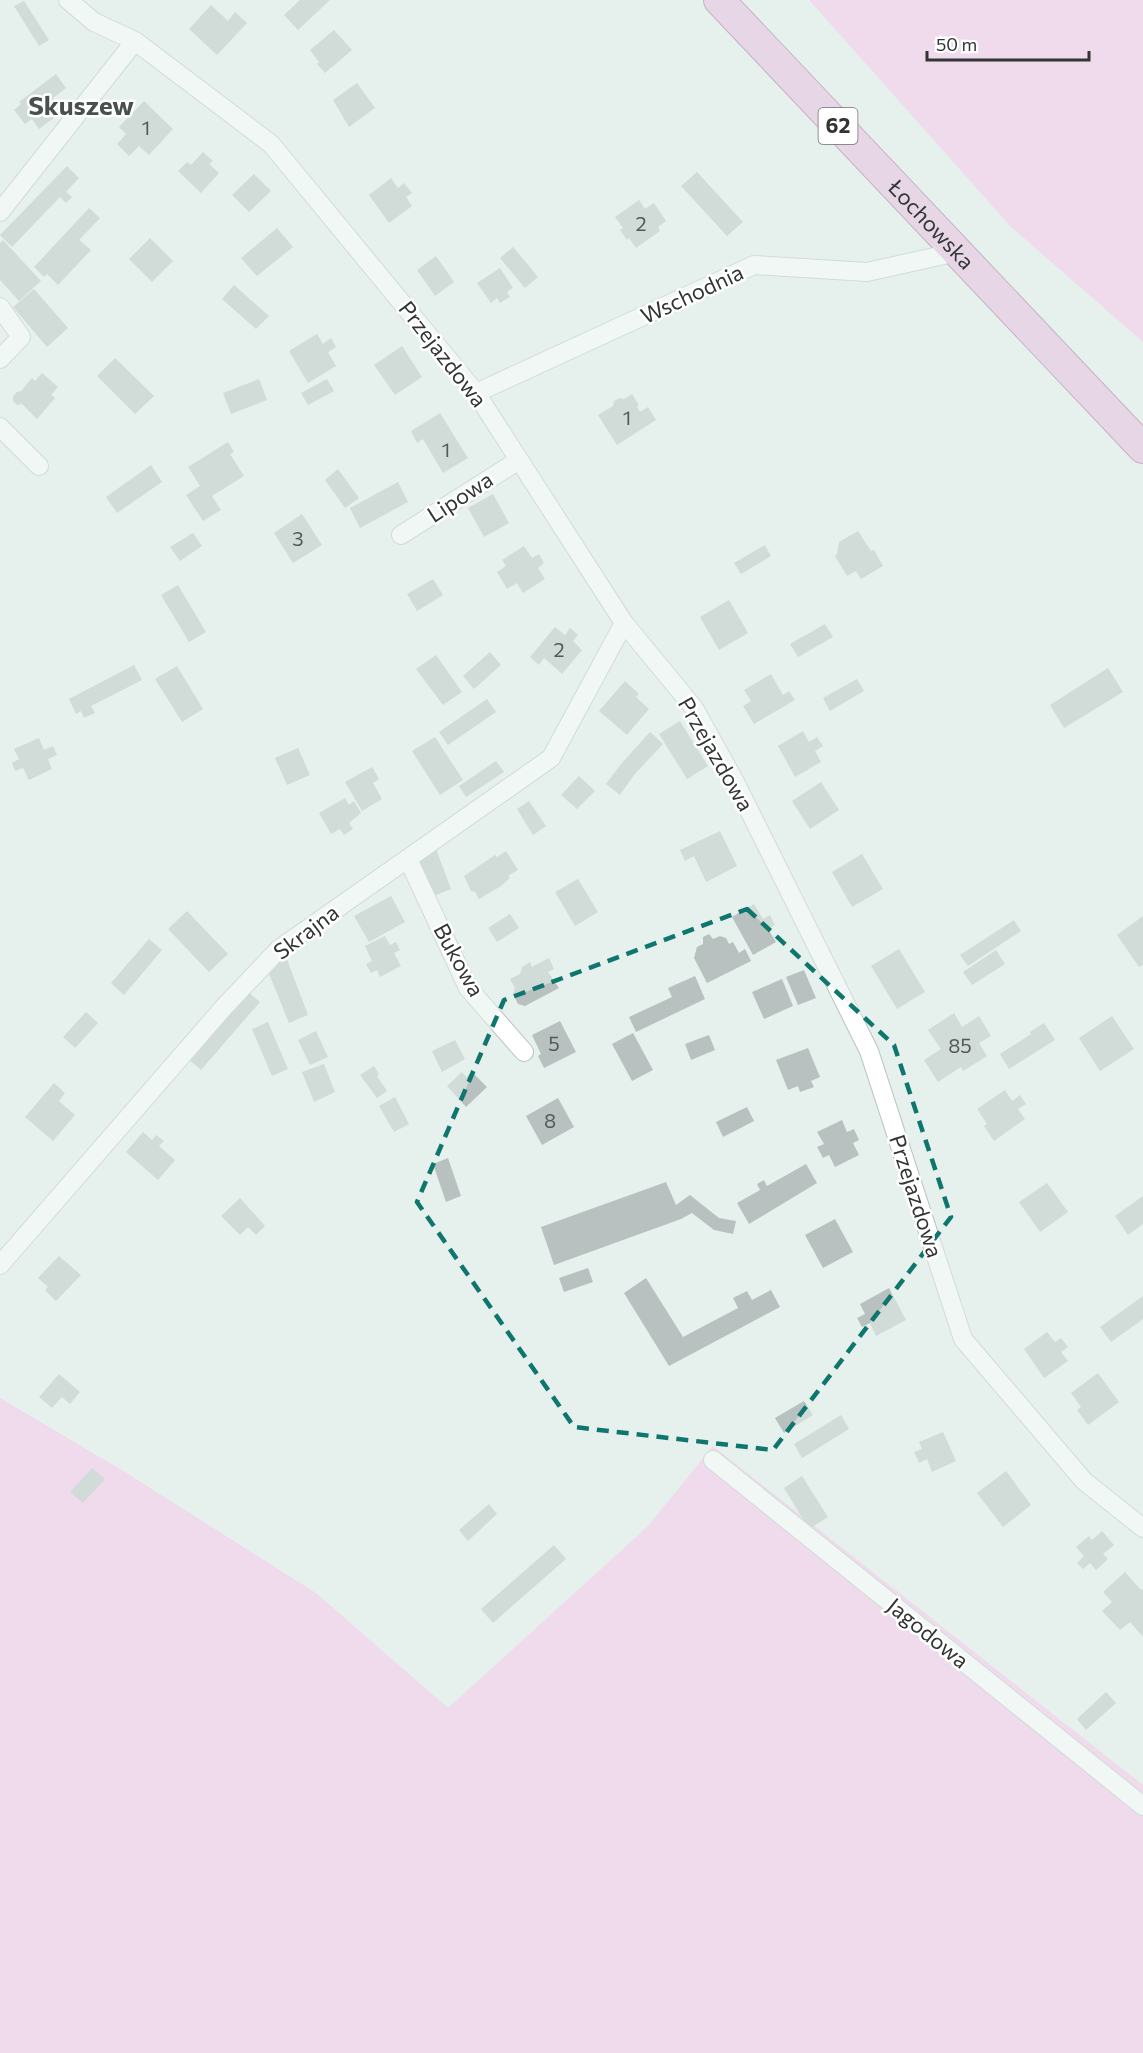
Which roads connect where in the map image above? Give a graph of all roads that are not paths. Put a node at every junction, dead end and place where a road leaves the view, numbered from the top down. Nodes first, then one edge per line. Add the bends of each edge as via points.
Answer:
1 (68, 0) edge
2 (719, 0) edge
3 (135, 41) junction
4 (0, 212) edge
5 (957, 252) junction
6 (0, 307) edge
7 (0, 359) edge
8 (476, 393) junction
9 (0, 427) edge
10 (1143, 448) edge
11 (519, 460) junction
12 (39, 466) dead end
13 (401, 535) dead end
14 (624, 623) junction
15 (408, 859) junction
16 (524, 1052) dead end
17 (0, 1265) edge
18 (713, 1460) dead end
19 (1143, 1528) edge
20 (1143, 1806) edge

1 - 3 street, Przejazdowa via 94,22
2 - 5 main road, Łochowska / 62
3 - 4 street
3 - 8 street, Przejazdowa via 271,144
5 - 8 street, Wschodnia via 867,272 754,265
5 - 10 main road, Łochowska / 62
6 - 7 street via 21,337
8 - 11 street, Przejazdowa
9 - 12 street
11 - 13 street, Lipowa
11 - 14 street, Przejazdowa
14 - 15 street, Skrajna via 551,758
14 - 19 street, Przejazdowa via 694,708 734,780 868,1051 963,1339 1084,1481
15 - 16 street, Bukowa via 468,988
15 - 17 street, Skrajna via 279,949 224,1006
18 - 20 street, Jagodowa

